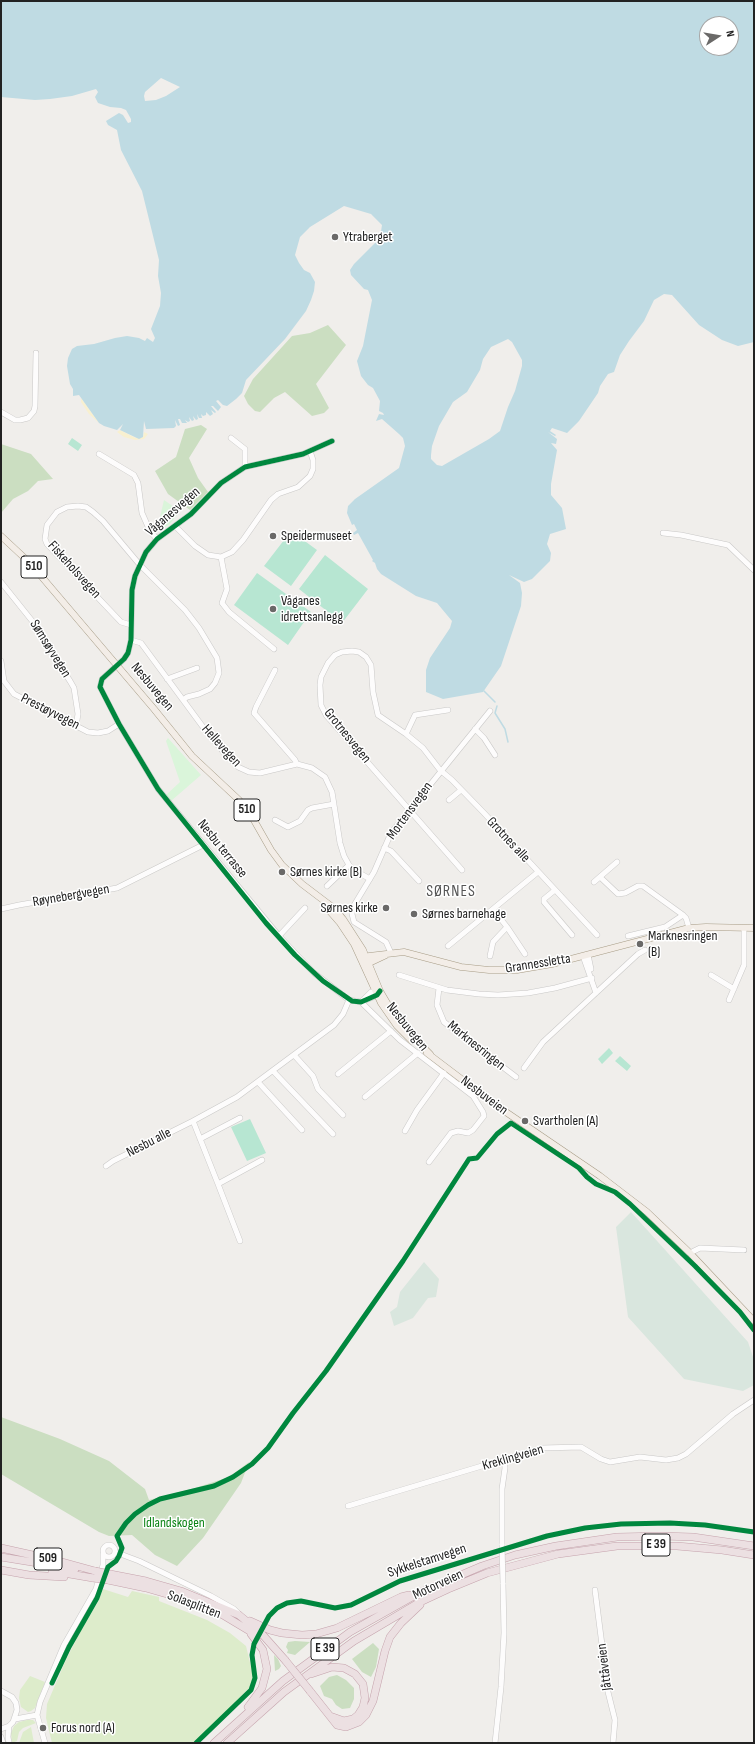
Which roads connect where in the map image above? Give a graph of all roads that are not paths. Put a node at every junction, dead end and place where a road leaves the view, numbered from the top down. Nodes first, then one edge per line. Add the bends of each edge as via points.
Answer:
1 (36, 353) dead end
2 (1, 412) edge
3 (231, 438) dead end
4 (332, 441) dead end
5 (310, 452) junction
6 (99, 454) dead end
7 (245, 467) junction
8 (176, 527) junction
9 (663, 533) dead end
10 (1, 536) edge
11 (157, 539) junction
12 (221, 558) junction
13 (140, 565) junction
14 (754, 570) edge
15 (1, 582) edge
16 (131, 625) junction
17 (131, 640) junction
18 (274, 649) dead end
19 (1, 661) edge
20 (118, 665) junction
21 (196, 668) dead end
22 (275, 670) dead end
23 (168, 679) junction
24 (183, 700) junction
25 (448, 710) dead end
26 (490, 711) dead end
27 (119, 724) junction
28 (76, 726) junction
29 (475, 729) junction
30 (406, 734) junction
31 (495, 755) dead end
32 (297, 764) junction
33 (440, 770) junction
34 (461, 790) junction
35 (449, 800) dead end
36 (334, 804) junction
37 (408, 810) junction
38 (275, 820) dead end
39 (203, 845) junction
40 (384, 848) junction
41 (618, 862) dead end
42 (349, 865) junction
43 (462, 870) dead end
44 (538, 872) junction
45 (600, 877) junction
46 (370, 879) junction
47 (419, 881) dead end
48 (594, 882) dead end
49 (327, 886) dead end
50 (555, 890) junction
51 (305, 908) dead end
52 (1, 909) edge
53 (493, 909) junction
54 (682, 915) junction
55 (507, 927) junction
56 (688, 928) junction
57 (744, 928) junction
58 (754, 928) edge
59 (572, 935) dead end
60 (597, 935) dead end
61 (279, 936) junction
62 (628, 936) dead end
63 (448, 946) dead end
64 (646, 950) dead end
65 (389, 953) junction
66 (525, 954) dead end
67 (586, 955) junction
68 (490, 956) dead end
69 (366, 960) junction
70 (399, 975) dead end
71 (711, 975) dead end
72 (592, 978) junction
73 (439, 988) junction
74 (734, 988) junction
75 (377, 992) junction
76 (596, 993) junction
77 (348, 1000) junction
78 (729, 1000) dead end
79 (361, 1002) junction
80 (391, 1031) junction
81 (418, 1053) junction
82 (430, 1054) joint
83 (294, 1055) junction
84 (524, 1068) dead end
85 (274, 1072) junction
86 (444, 1073) junction
87 (338, 1074) dead end
88 (516, 1077) dead end
89 (258, 1082) junction
90 (365, 1097) dead end
91 (343, 1115) dead end
92 (240, 1118) dead end
93 (193, 1121) junction
94 (302, 1130) dead end
95 (405, 1131) dead end
96 (333, 1134) dead end
97 (200, 1139) junction
98 (262, 1160) dead end
99 (429, 1162) dead end
100 (106, 1166) dead end
101 (218, 1184) junction
102 (240, 1241) dead end
103 (744, 1250) dead end
104 (690, 1253) junction
105 (754, 1321) edge
106 (754, 1400) edge
107 (504, 1460) junction
108 (348, 1506) dead end
109 (754, 1546) edge
110 (1, 1548) edge
111 (115, 1552) junction
112 (103, 1554) junction
113 (754, 1555) edge
114 (110, 1557) junction
115 (1, 1558) edge
116 (1, 1562) edge
117 (103, 1565) junction
118 (1, 1570) edge
119 (94, 1574) junction
120 (109, 1577) junction
121 (595, 1590) dead end
122 (419, 1593) junction
123 (432, 1596) junction
124 (239, 1615) junction
125 (244, 1623) junction
126 (303, 1677) junction
127 (1, 1690) edge
128 (17, 1710) junction
129 (328, 1714) junction
130 (37, 1715) junction
131 (31, 1716) junction
132 (15, 1719) junction
133 (240, 1719) junction
134 (9, 1726) junction
135 (1, 1729) edge
136 (1, 1737) edge
137 (3, 1743) edge
138 (9, 1743) edge
139 (45, 1743) edge
140 (214, 1743) edge
141 (227, 1743) edge
142 (495, 1743) edge
143 (613, 1743) edge

1 - 2 street via 34,411 28,418 20,420
3 - 7 street via 245,449
4 - 5 street, Våganesvegen
5 - 7 street, Våganesvegen
5 - 12 street via 313,469 310,476 298,487 278,494 271,500 243,540 232,552
6 - 11 street via 134,475 138,482 142,513 150,531
7 - 8 street, Våganesvegen via 221,483
8 - 11 street, Våganesvegen
8 - 12 street via 208,555
9 - 14 street via 728,545
10 - 20 main road, Nesbuvegen / 510 via 30,562
11 - 13 street, Våganesvegen via 146,552
12 - 18 street via 226,589 222,603
13 - 16 street, Våganesvegen via 132,590
13 - 16 street, Fiskeholsvegen via 103,521 86,507 72,506 62,509 47,525 45,539 48,544 121,622
13 - 24 street, Fiskeholsvegen via 185,610 217,658 219,673 215,683 210,689
15 - 28 street, Sømsøyvegen via 37,627 74,688 78,714
16 - 17 street, Våganesvegen
17 - 20 street, Våganesvegen via 128,653
17 - 23 street, Hellevegen via 140,643
19 - 28 street, Prestøyvegen via 4,681 14,694
20 - 27 street, Nesbu terrasse via 102,679 100,687
20 - 69 main road, Nesbuvegen / 510 via 192,756 244,807 282,865 311,891 340,923
21 - 23 street
22 - 32 street via 254,713
23 - 24 street, Hellevegen
24 - 32 street, Hellevegen via 226,755 243,770 266,773
25 - 30 street via 415,715
26 - 29 street, Mortensvegen
27 - 28 street, Prestøyvegen via 108,731 98,733 88,732
27 - 39 street, Nesbu terrasse via 158,789
29 - 31 street
29 - 33 street, Mortensvegen
30 - 33 street, Grotnesvegen via 423,748
30 - 37 street, Grotnesvegen via 378,716 372,692 371,664 366,657 352,651 335,655 321,677 321,705 326,715
32 - 36 street via 312,768 325,777
33 - 34 street, Grotnes alle
33 - 37 street, Mortensvegen
34 - 35 street
34 - 44 street, Grotnes alle
36 - 38 street via 312,808 288,827
36 - 42 street via 341,849
37 - 40 street, Mortensvegen via 391,833
37 - 43 street, Grotnesvegen
39 - 52 street, Røynebergvegen via 117,888
39 - 61 street, Nesbu terrasse
40 - 46 street, Mortensvegen
40 - 47 street
41 - 45 street
42 - 46 street
42 - 49 street
44 - 50 street, Grotnes alle
44 - 53 street
45 - 48 street
45 - 54 street via 618,894 643,886
46 - 65 street, Mortensvegen via 353,907 352,918 357,924 386,942
50 - 59 street via 544,899 544,902
50 - 60 street, Grotnes alle
51 - 61 street
53 - 55 street
53 - 63 street
54 - 56 street via 686,918
54 - 62 street via 665,927
55 - 66 street
55 - 68 street via 493,942
56 - 57 main road, Grannessletta
56 - 67 main road, Grannessletta
57 - 58 main road, Grannessletta
57 - 74 street via 744,965
61 - 77 street, Nesbu terrasse via 314,973
64 - 76 street, Marknesringen via 638,954
65 - 67 main road, Grannessletta via 408,952 461,967 501,970 532,968
65 - 69 main road, Grannessletta
67 - 72 street
69 - 75 main road, Nesbuvegen / 510
70 - 73 street
71 - 74 street
72 - 73 street via 555,988 515,994 479,994
72 - 76 street
73 - 88 street, Marknesringen via 437,1006 444,1022
74 - 78 street
75 - 79 street
75 - 82 main road, Nesbuvegen / 510
76 - 84 street, Marknesringen via 543,1042
77 - 79 street, Nesbu terrasse
77 - 83 street, Nesbu alle via 340,1019
79 - 80 street
80 - 81 street
80 - 87 street
81 - 86 street
81 - 90 street
82 - 104 main road, Nesbuveien / 510 via 508,1114 614,1186 659,1222
83 - 85 street, Nesbu alle
83 - 91 street via 313,1076 318,1089
85 - 89 street, Nesbu alle
85 - 96 street
86 - 95 street
86 - 99 street via 473,1096 484,1116 472,1131 451,1133
89 - 93 street, Nesbu alle via 238,1097
89 - 94 street
92 - 97 street
93 - 97 street
93 - 100 street, Nesbu alle
97 - 101 street
98 - 101 street
101 - 102 street
103 - 104 street via 700,1248
104 - 105 main road, Nesbuveien / 510
106 - 107 street, Kreklingveien via 730,1416 684,1456 672,1459 640,1457 608,1462 583,1447 570,1447 542,1448
107 - 108 street, Kreklingveien
107 - 142 street, bridge via 504,1634
109 - 122 highway, Motorveien / E 39 via 662,1536 616,1537 586,1541 515,1555 471,1570
110 - 119 highway, 509 via 55,1560
111 - 112 street via 113,1547 108,1545 104,1548
111 - 114 street
111 - 124 street via 211,1596 234,1609
112 - 114 street
112 - 117 street
113 - 123 highway, Motorveien / E 39 via 677,1546 632,1545 587,1550 504,1568
114 - 117 street
115 - 119 highway, 509
116 - 119 highway, 509
117 - 130 street via 93,1595 70,1633 53,1669
118 - 119 highway, 509 via 39,1576
119 - 120 highway, 509, bridge
120 - 124 highway, Solasplitten / 509 via 158,1585 200,1598
120 - 125 highway, Solasplitten / 509 via 190,1601
121 - 143 street, Jåttåveien via 608,1692 615,1720
122 - 125 highway, E 39 via 401,1597 341,1626 316,1634 282,1633
122 - 133 highway, Motorveien / E 39 via 366,1622 322,1651
123 - 126 highway, Motorveien / E 39 via 364,1634
123 - 129 highway, E 39 via 401,1623 390,1637 376,1694 366,1715 356,1724 342,1727 334,1723
124 - 125 highway, Solasplitten / 509
125 - 129 highway, Solasplitten / 509, bridge via 285,1660
125 - 133 highway, E 39 via 261,1645 267,1669 266,1679 260,1691
126 - 129 highway, E 39 via 336,1667 348,1669 358,1676 365,1694 358,1715 344,1721
126 - 141 highway, Motorveien / E 39
127 - 128 street via 12,1697
128 - 131 street
128 - 132 street
130 - 131 street
130 - 139 street
131 - 132 street
132 - 134 street
133 - 140 highway, Motorveien / E 39
134 - 135 street
134 - 138 street
136 - 137 street

